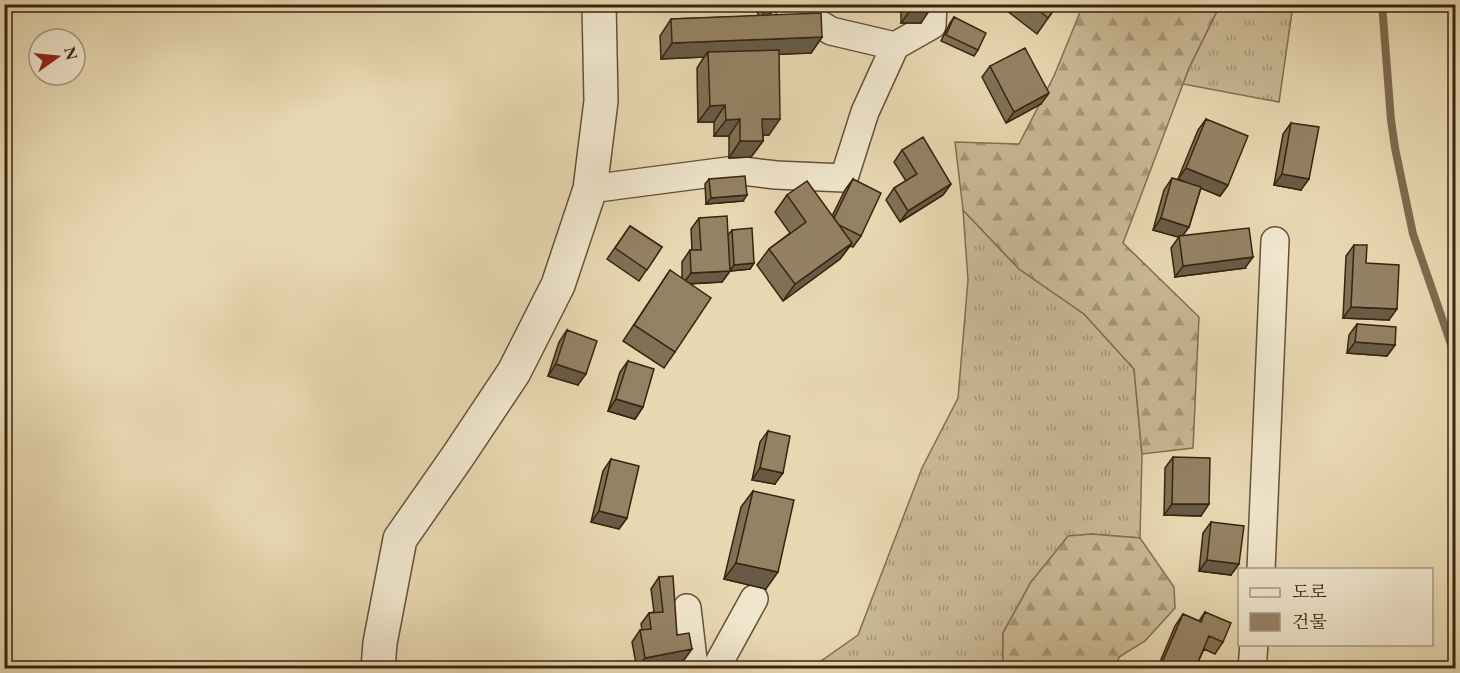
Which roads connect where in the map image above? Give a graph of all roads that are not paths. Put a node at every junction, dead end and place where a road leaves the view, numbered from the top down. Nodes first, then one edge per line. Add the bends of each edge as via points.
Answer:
1 (599, 4) edge
2 (787, 4) edge
3 (933, 4) edge
4 (895, 46) junction
5 (590, 189) junction
6 (1275, 241) dead end
7 (1261, 568) edge
8 (754, 599) dead end
9 (687, 608) dead end
10 (1254, 646) edge
11 (378, 669) edge
12 (694, 669) edge
13 (716, 669) edge
14 (1252, 669) edge

1 - 5 street via 601,101
2 - 4 street via 831,31
3 - 4 street via 932,25
4 - 5 street via 866,112 844,178 735,170
5 - 11 street via 558,285 514,372 400,539
6 - 7 street
8 - 13 street
9 - 12 street
10 - 14 street

